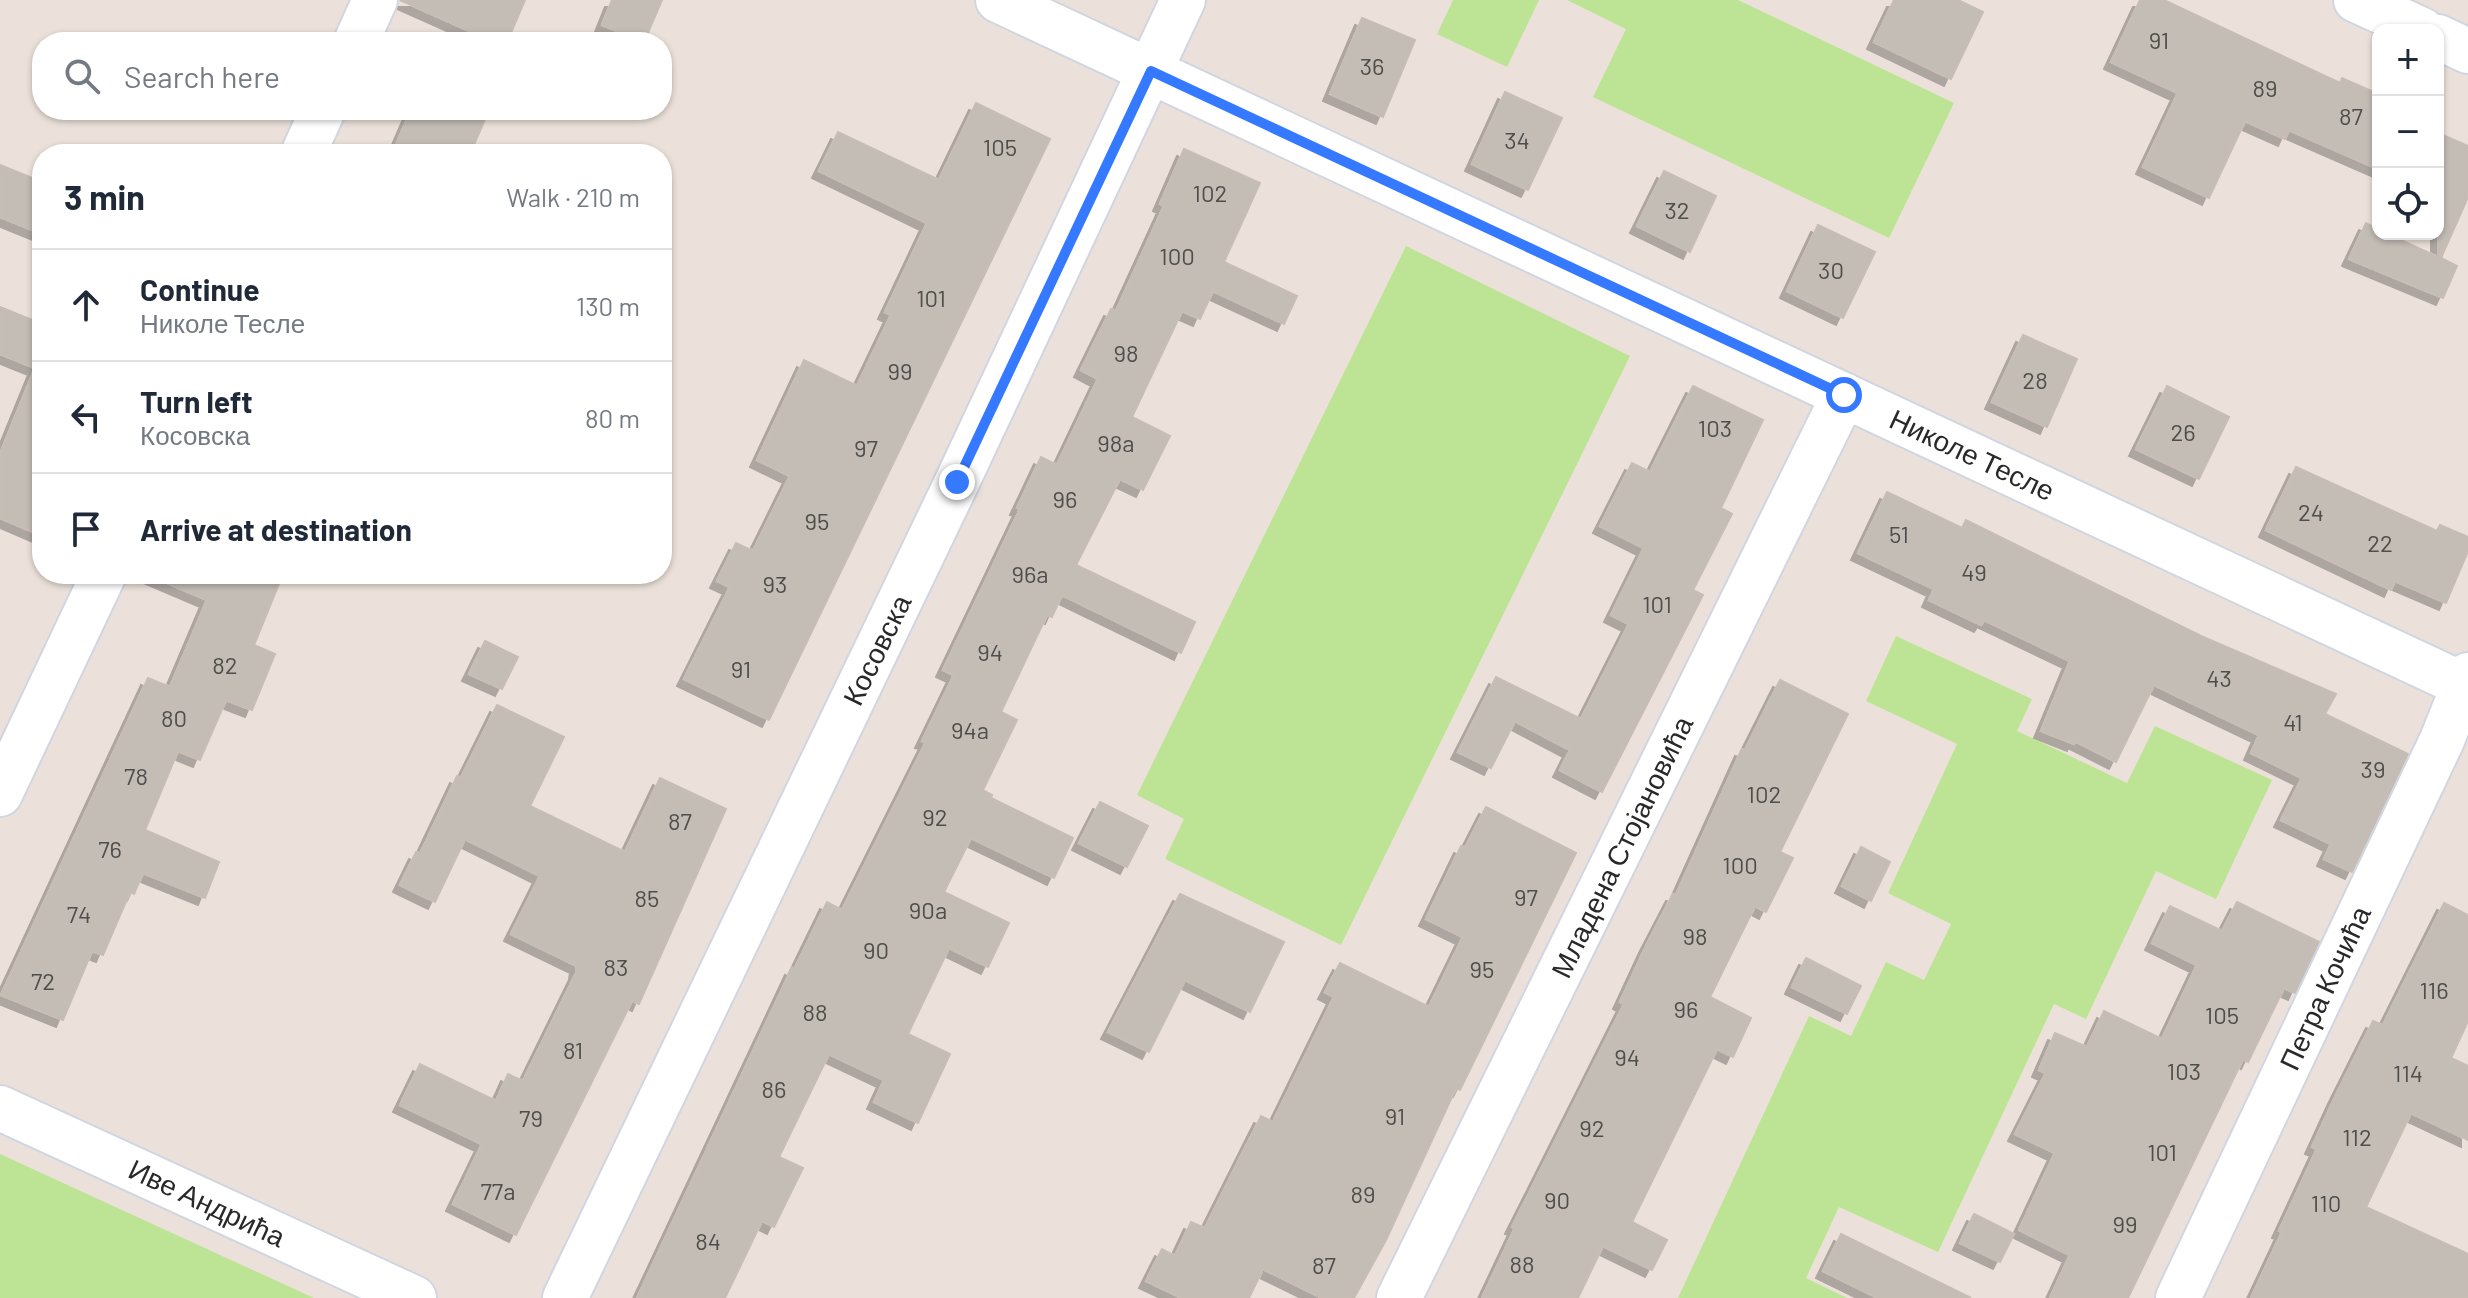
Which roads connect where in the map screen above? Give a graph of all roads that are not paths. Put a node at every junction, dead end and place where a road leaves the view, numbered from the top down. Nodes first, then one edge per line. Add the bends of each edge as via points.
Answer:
1 (375, 0) edge
2 (998, 0) edge
3 (1183, 0) edge
4 (2356, 0) edge
5 (2409, 24) edge
6 (361, 32) edge
7 (2444, 40) edge
8 (2468, 51) edge
9 (1151, 71) junction
10 (318, 120) edge
11 (308, 144) edge
12 (1844, 395) junction
13 (99, 584) edge
14 (2466, 683) edge
15 (0, 794) edge
16 (0, 1108) edge
17 (414, 1298) edge
18 (565, 1298) edge
19 (1399, 1298) edge
20 (2178, 1298) edge

1 - 6 street
2 - 9 street, Николе Тесле
3 - 9 street, Косовска
4 - 5 street
7 - 8 street
9 - 12 street, Николе Тесле
9 - 18 street, Косовска
10 - 11 street
12 - 14 street, Николе Тесле
12 - 19 street, Младена Стојановића
13 - 15 street
14 - 20 street, Петра Кочића
16 - 17 street, Иве Андрића

